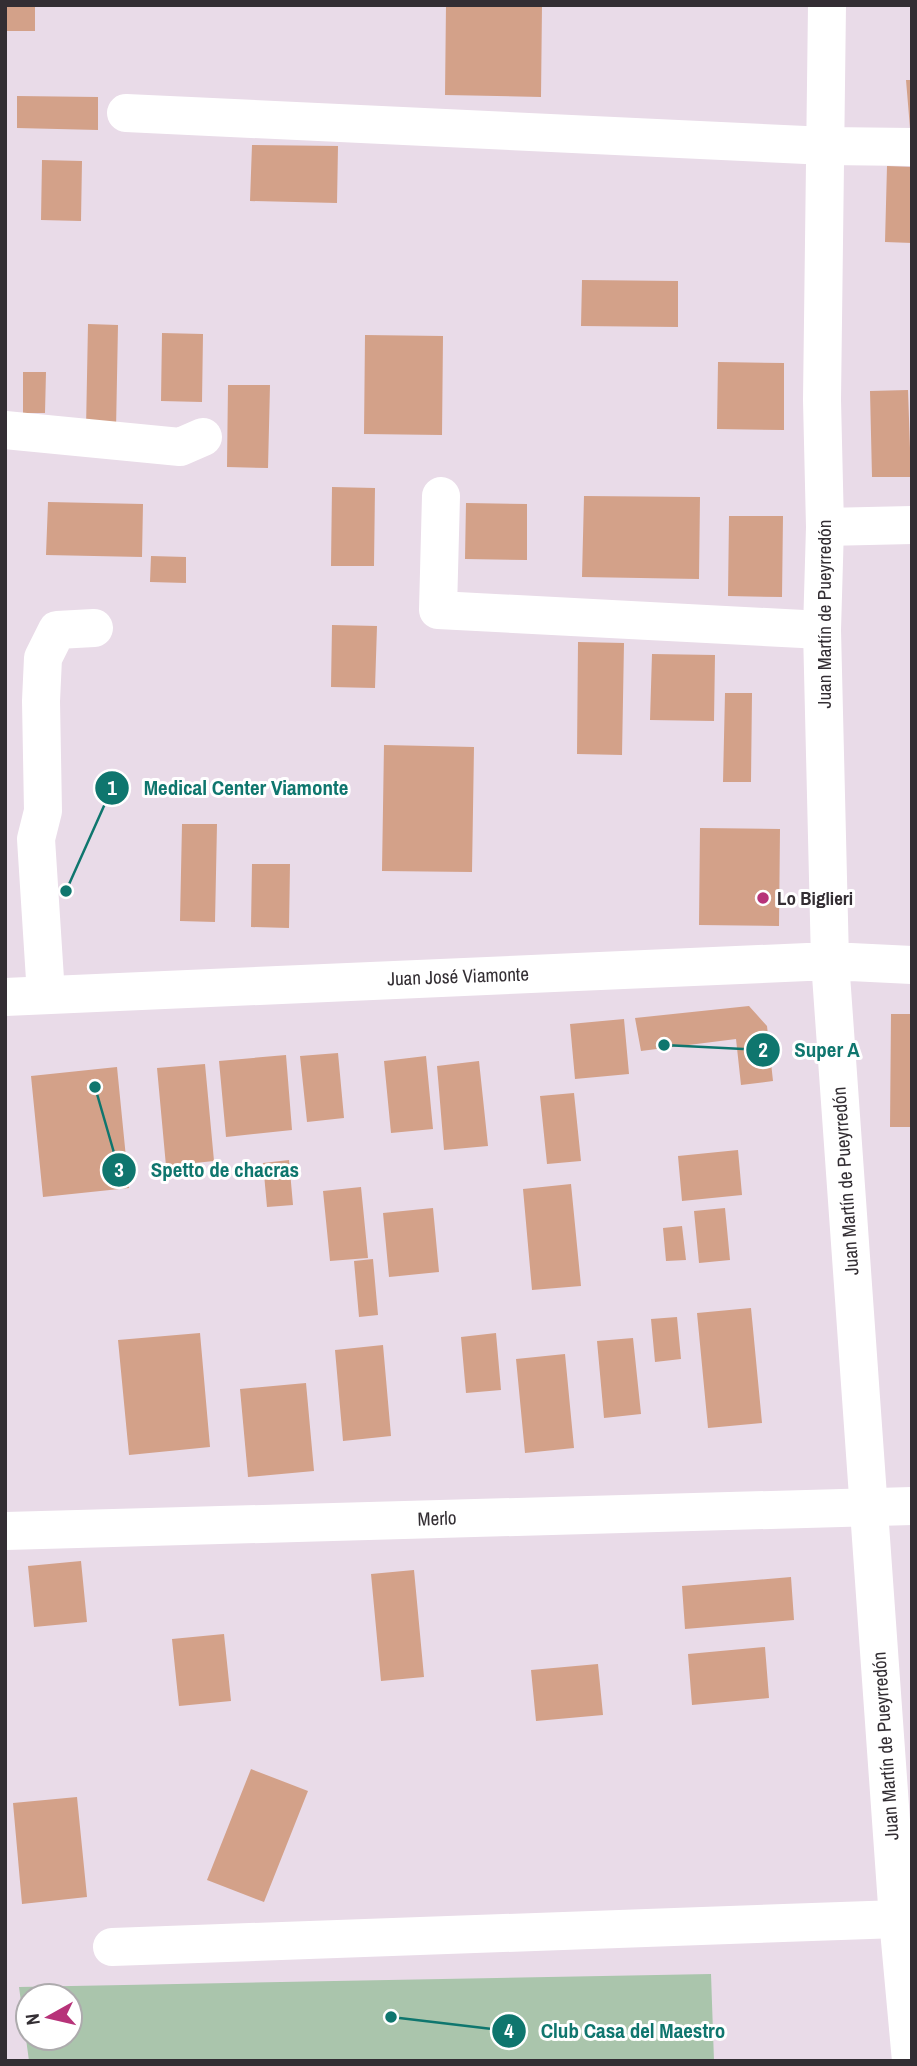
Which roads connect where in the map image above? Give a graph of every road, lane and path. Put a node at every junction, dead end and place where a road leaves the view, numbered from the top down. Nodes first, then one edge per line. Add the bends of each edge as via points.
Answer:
1 (827, 5) edge
2 (126, 113) dead end
3 (827, 146) junction
4 (912, 147) edge
5 (5, 430) edge
6 (203, 437) dead end
7 (441, 496) dead end
8 (912, 525) edge
9 (825, 527) junction
10 (94, 628) dead end
11 (822, 630) junction
12 (830, 961) junction
13 (912, 965) edge
14 (46, 995) junction
15 (5, 997) edge
16 (867, 1506) junction
17 (912, 1506) edge
18 (6, 1531) edge
19 (898, 1919) junction
20 (112, 1947) dead end
21 (911, 2061) edge

1 - 3 main road, Juan Martín de Pueyrredón
2 - 3 main road
3 - 4 main road
3 - 9 main road, Juan Martín de Pueyrredón via 822,400
5 - 6 main road via 180,447
7 - 11 main road via 438,610
8 - 9 main road
9 - 11 main road, Juan Martín de Pueyrredón
10 - 14 main road via 57,631 43,658 43,811 36,839
11 - 12 main road, Juan Martín de Pueyrredón
12 - 13 main road, Juan José Viamonte
12 - 14 main road, Juan José Viamonte
12 - 16 main road, Juan Martín de Pueyrredón
14 - 15 main road, Juan José Viamonte
16 - 17 main road, Merlo
16 - 18 main road, Merlo
16 - 19 main road, Juan Martín de Pueyrredón
19 - 20 main road
19 - 21 main road, Juan Martín de Pueyrredón

